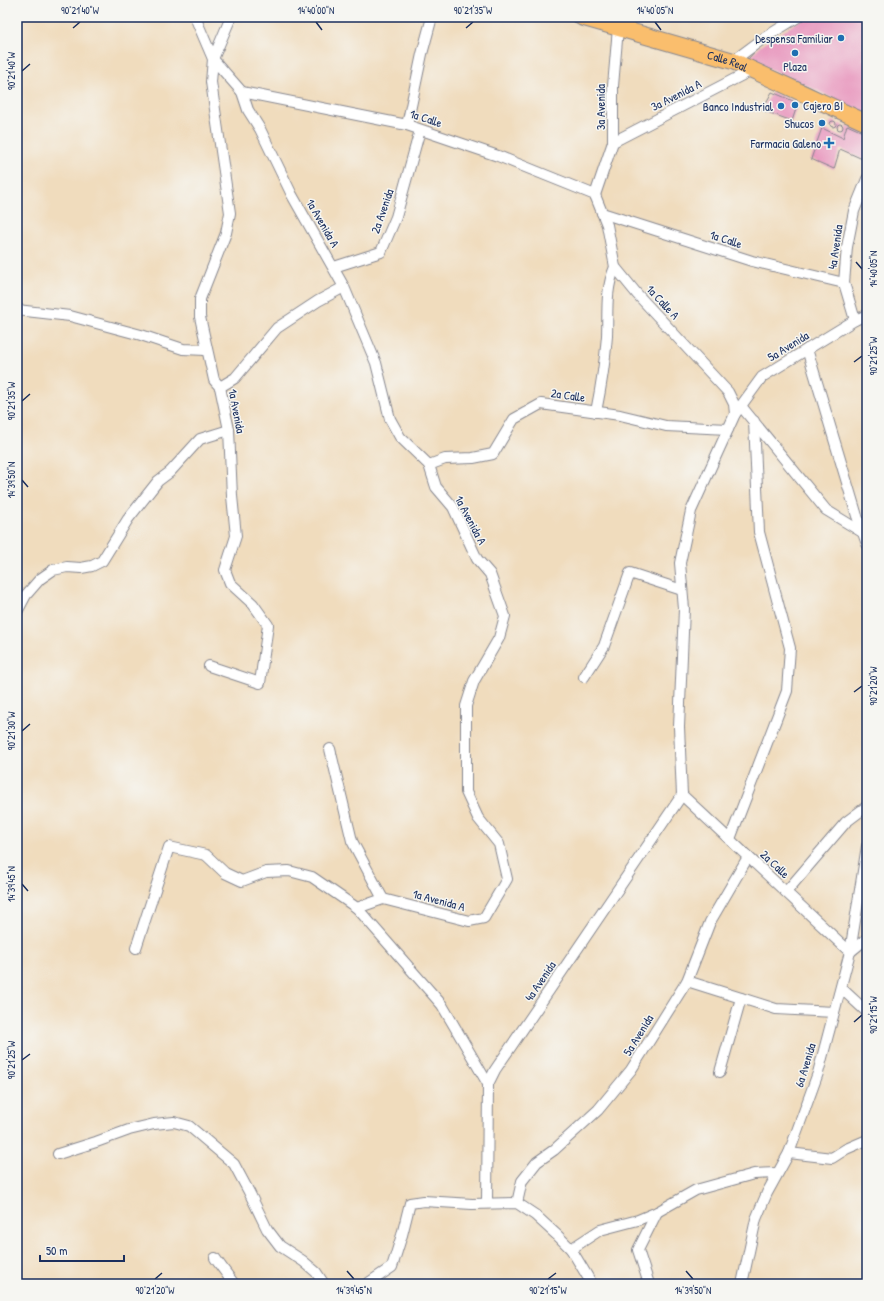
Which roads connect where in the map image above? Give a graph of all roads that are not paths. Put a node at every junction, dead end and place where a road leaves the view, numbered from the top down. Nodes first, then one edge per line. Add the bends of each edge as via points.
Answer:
1 (195, 17) edge
2 (231, 17) edge
3 (432, 17) edge
4 (581, 17) edge
5 (798, 17) edge
6 (619, 23) edge
7 (213, 59) junction
8 (733, 61) junction
9 (752, 70) junction
10 (242, 92) junction
11 (867, 123) edge
12 (407, 125) junction
13 (420, 130) junction
14 (613, 142) junction
15 (867, 178) edge
16 (595, 195) junction
17 (602, 213) junction
18 (334, 267) junction
19 (615, 267) junction
20 (844, 283) junction
21 (344, 287) junction
22 (17, 310) edge
23 (867, 315) edge
24 (855, 320) junction
25 (807, 349) junction
26 (206, 350) junction
27 (220, 387) junction
28 (738, 410) junction
29 (596, 412) junction
30 (754, 421) junction
31 (728, 429) junction
32 (229, 430) junction
33 (429, 465) junction
34 (862, 532) junction
35 (867, 544) edge
36 (682, 590) junction
37 (17, 612) edge
38 (209, 666) dead end
39 (584, 677) dead end
40 (330, 749) dead end
41 (682, 795) junction
42 (866, 806) edge
43 (867, 818) edge
44 (730, 840) junction
45 (867, 846) edge
46 (748, 857) junction
47 (786, 892) junction
48 (383, 899) junction
49 (357, 908) junction
50 (867, 939) edge
51 (136, 948) dead end
52 (850, 952) junction
53 (686, 981) junction
54 (841, 988) junction
55 (741, 998) junction
56 (834, 1012) junction
57 (867, 1012) edge
58 (720, 1072) dead end
59 (488, 1084) junction
60 (867, 1140) edge
61 (788, 1153) junction
62 (58, 1154) dead end
63 (777, 1172) junction
64 (517, 1202) junction
65 (486, 1203) junction
66 (657, 1212) junction
67 (571, 1249) junction
68 (215, 1258) dead end
69 (234, 1284) edge
70 (324, 1284) edge
71 (367, 1284) edge
72 (592, 1284) edge
73 (648, 1284) edge
74 (742, 1284) edge

1 - 7 street, 1a Avenida
2 - 7 street, 1a Avenida
3 - 12 street
4 - 6 main road, Calle Real
5 - 8 street
6 - 8 main road, Calle Real
6 - 14 street, 3a Avenida via 612,86
7 - 10 street, 1a Avenida A
7 - 26 street, 1a Avenida via 211,82 230,212 226,233 200,300 200,317
8 - 9 main road, Calle Real
9 - 11 main road, Calle Real
9 - 14 street, 3a Avenida A
10 - 12 street, 1a Calle
10 - 18 street, 1a Avenida A via 248,110 292,195
12 - 13 street, 1a Calle
13 - 16 street, 1a Calle via 498,156
13 - 18 street, 2a Avenida via 396,218 381,252
14 - 16 street, 3a Avenida
15 - 20 street, 4a Avenida via 854,212 847,246
16 - 17 street, 1a Calle A
17 - 19 street, 1a Calle A via 607,225
17 - 20 street, 1a Calle via 752,261
18 - 21 street, 1a Avenida A
19 - 28 street, 1a Calle A via 728,392
19 - 29 street via 606,307 604,370
20 - 24 street, 4a Avenida
21 - 27 street via 277,328 235,378
21 - 33 street, 1a Avenida A via 376,363 390,419 400,437
22 - 26 street via 70,316 183,348
23 - 24 street, 5a Avenida
24 - 25 street, 5a Avenida
25 - 28 street, 5a Avenida via 762,377
25 - 34 street
26 - 27 street, 1a Avenida via 214,380
27 - 32 street, 1a Avenida
28 - 30 street, 1a Calle A
28 - 31 street, 5a Avenida
29 - 31 street, 2a Calle via 666,426
29 - 33 street, 2a Calle via 541,404 514,419 493,454 474,458 445,459
30 - 34 street, 1a Calle A via 826,510
30 - 44 street via 759,532 790,648 787,691
31 - 36 street, 5a Avenida via 691,511 680,563
32 - 37 street via 200,439 170,472 158,481 128,519 102,561 92,566 54,570 40,579 26,595
32 - 38 street, 1a Avenida via 236,536 224,570 230,583 253,604 268,625 260,683
33 - 48 street, 1a Avenida A via 436,487 453,507 477,559 490,574 506,616 499,638 474,680 466,706 466,792 478,818 499,844 507,880 484,918 469,922
34 - 35 street
36 - 39 street via 630,573 604,646
36 - 41 street, 5a Avenida via 684,609 679,727
40 - 48 street via 352,841
41 - 44 street, 2a Calle
41 - 59 street, 4a Avenida
42 - 43 street
42 - 47 street via 846,822
44 - 46 street, 2a Calle
45 - 52 street, 6a Avenida
46 - 47 street, 2a Calle
46 - 53 street, 5a Avenida via 710,922
47 - 52 street, 2a Calle
48 - 49 street
49 - 51 street via 312,877 289,871 266,872 242,881 225,873 206,855 169,847
49 - 59 street via 442,1005
50 - 52 street
52 - 54 street, 6a Avenida
53 - 55 street
53 - 64 street, 5a Avenida via 631,1070 598,1110 537,1162 522,1181
54 - 56 street, 6a Avenida
54 - 57 street
55 - 56 street via 776,1009
55 - 58 street
56 - 61 street, 6a Avenida via 818,1073
59 - 65 street, 4a Avenida
60 - 61 street via 832,1158
61 - 63 street, 6a Avenida
62 - 70 street via 154,1124 174,1122 189,1126 234,1164 267,1228 280,1246 316,1272
63 - 66 street via 754,1174 696,1190
63 - 74 street, 6a Avenida via 756,1219
64 - 65 street
64 - 67 street via 535,1215
65 - 71 street via 410,1203 392,1267
66 - 67 street via 600,1230
66 - 73 street via 638,1250
67 - 72 street
68 - 69 street

